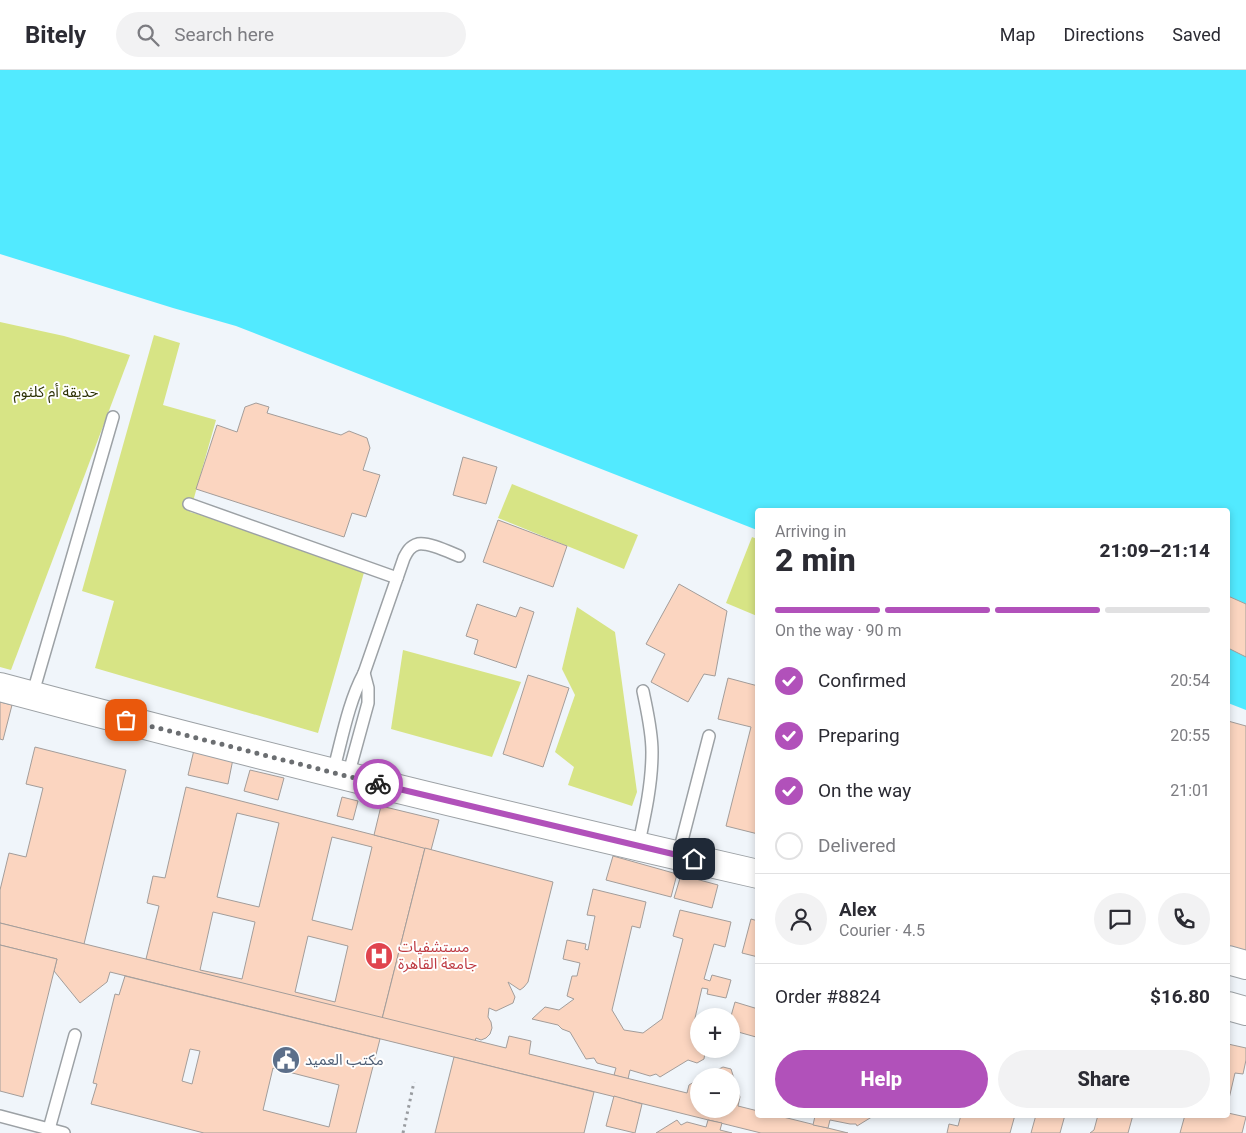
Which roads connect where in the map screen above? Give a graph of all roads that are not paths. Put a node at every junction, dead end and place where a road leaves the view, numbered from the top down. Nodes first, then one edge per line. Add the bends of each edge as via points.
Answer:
1 (113, 417) dead end
2 (189, 504) dead end
3 (460, 556) dead end
4 (397, 578) junction
5 (364, 673) junction
6 (0, 687) edge
7 (643, 691) dead end
8 (32, 696) junction
9 (708, 736) dead end
10 (340, 775) junction
11 (638, 846) junction
12 (678, 856) junction
13 (755, 873) edge
14 (1230, 961) edge
15 (1246, 965) edge
16 (1230, 973) edge
17 (1246, 977) edge
18 (1230, 1007) edge
19 (1246, 1011) edge
20 (74, 1035) dead end
21 (0, 1116) edge
22 (49, 1129) junction
23 (64, 1133) edge

1 - 8 lane
2 - 4 lane
3 - 4 lane via 427,544 417,544 408,549
4 - 5 lane
5 - 10 lane via 352,700
5 - 10 lane via 368,703
6 - 8 main road
7 - 11 lane via 652,759 651,782
8 - 10 main road
9 - 12 lane
10 - 11 main road
11 - 12 main road
12 - 13 main road
14 - 15 main road
16 - 17 main road
18 - 19 main road
20 - 22 lane
21 - 22 lane
22 - 23 lane

